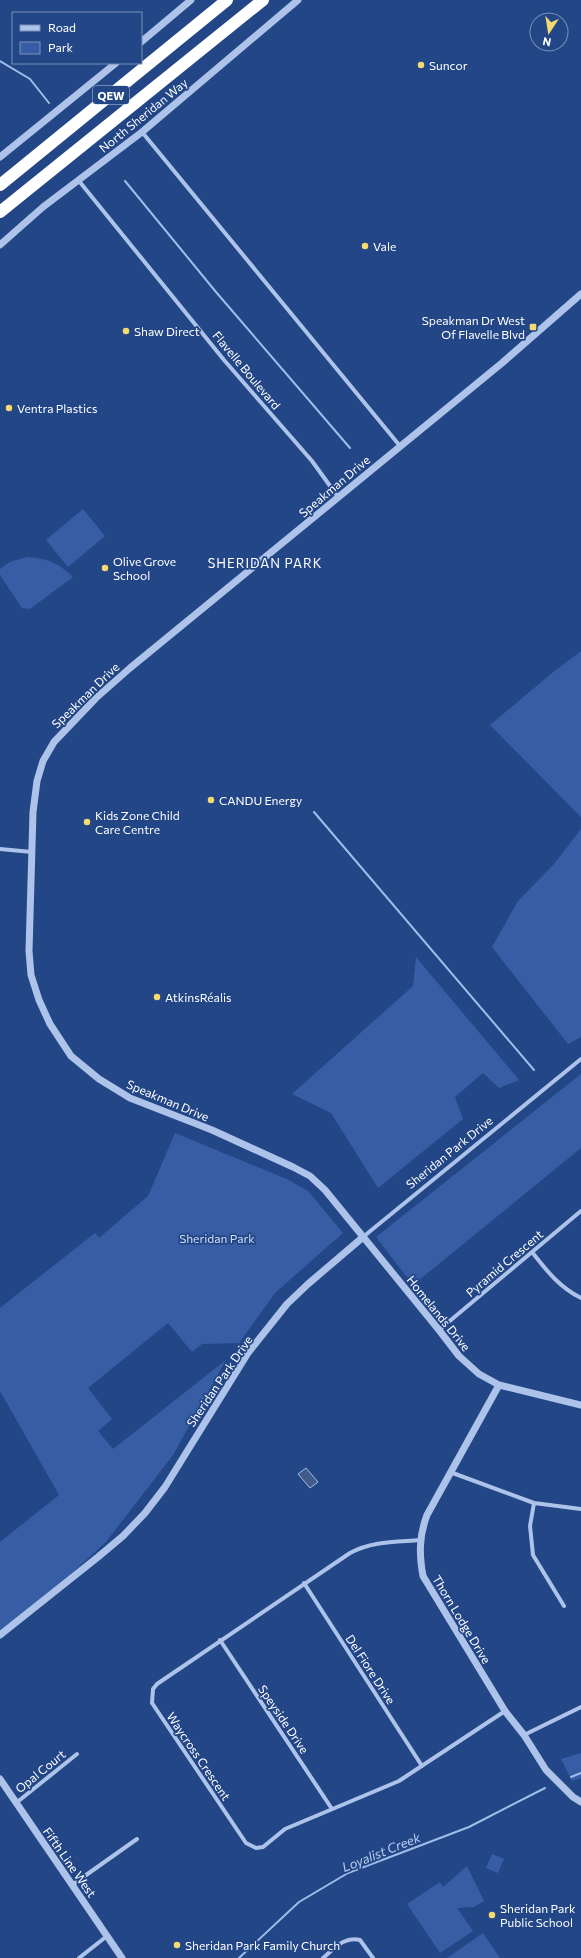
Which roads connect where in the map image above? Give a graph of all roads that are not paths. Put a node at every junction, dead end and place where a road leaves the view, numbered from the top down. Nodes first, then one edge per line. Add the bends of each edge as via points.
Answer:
1 (191, 0) edge
2 (227, 0) edge
3 (263, 0) edge
4 (298, 0) edge
5 (142, 41) edge
6 (115, 64) edge
7 (142, 132) junction
8 (0, 157) edge
9 (79, 181) junction
10 (0, 185) edge
11 (0, 212) edge
12 (0, 245) edge
13 (581, 294) edge
14 (400, 446) junction
15 (338, 496) junction
16 (0, 849) edge
17 (32, 852) junction
18 (581, 1059) edge
19 (581, 1211) edge
20 (362, 1238) junction
21 (532, 1252) junction
22 (581, 1298) edge
23 (439, 1330) junction
24 (499, 1385) junction
25 (581, 1404) edge
26 (450, 1472) junction
27 (534, 1503) junction
28 (581, 1509) edge
29 (420, 1540) junction
30 (304, 1583) junction
31 (564, 1606) dead end
32 (0, 1635) edge
33 (220, 1640) junction
34 (581, 1707) edge
35 (505, 1712) junction
36 (524, 1734) junction
37 (77, 1754) dead end
38 (422, 1766) junction
39 (0, 1779) edge
40 (581, 1802) edge
41 (16, 1803) junction
42 (332, 1809) junction
43 (136, 1839) dead end
44 (72, 1885) junction
45 (107, 1936) junction
46 (80, 1958) edge
47 (122, 1958) edge
48 (323, 1958) edge
49 (373, 1958) edge

1 - 5 street
2 - 10 highway, QEW
3 - 11 highway, QEW
4 - 7 street, North Sheridan Way
6 - 8 street
7 - 9 street, North Sheridan Way
7 - 14 street
9 - 12 street, North Sheridan Way via 43,207
9 - 15 street, Flavelle Boulevard
13 - 14 street, Speakman Drive via 502,363
14 - 15 street, Speakman Drive
15 - 17 street, Speakman Drive via 130,668 96,698 54,742 43,761 37,780
16 - 17 street
17 - 20 street, Speakman Drive via 29,941 31,975 50,1024 71,1056 99,1079 130,1098 212,1130 310,1176 325,1190
18 - 20 street, Sheridan Park Drive
19 - 21 street, Pyramid Crescent
20 - 23 street, Homelands Drive
20 - 32 street, Sheridan Park Drive via 287,1304 248,1353 165,1487 145,1513 123,1536
21 - 22 street via 555,1282
21 - 23 street, Pyramid Crescent
23 - 24 street, Homelands Drive via 459,1356 479,1374
24 - 25 street, Homelands Drive
24 - 26 street, Thorn Lodge Drive
26 - 27 street
26 - 29 street, Thorn Lodge Drive via 427,1515
27 - 28 street
27 - 31 street via 530,1526 533,1555
29 - 30 street, Waycross Crescent via 384,1542 360,1548
29 - 35 street, Thorn Lodge Drive via 423,1576
30 - 33 street, Waycross Crescent
30 - 38 street, Del Fiore Drive
33 - 42 street, Speyside Drive
33 - 42 street, Waycross Crescent via 157,1684 153,1689 152,1703 238,1831 251,1846 262,1847 284,1829
34 - 36 street
35 - 36 street, Thorn Lodge Drive
35 - 38 street, Waycross Crescent
36 - 40 street, Thorn Lodge Drive via 546,1770
37 - 41 street, Opal Court
38 - 42 street, Waycross Crescent via 399,1781
39 - 41 street, Fifth Line West
41 - 44 street, Fifth Line West
43 - 44 street
44 - 45 street, Fifth Line West
45 - 46 street
45 - 47 street, Fifth Line West
48 - 49 street via 345,1940 351,1939 360,1940

